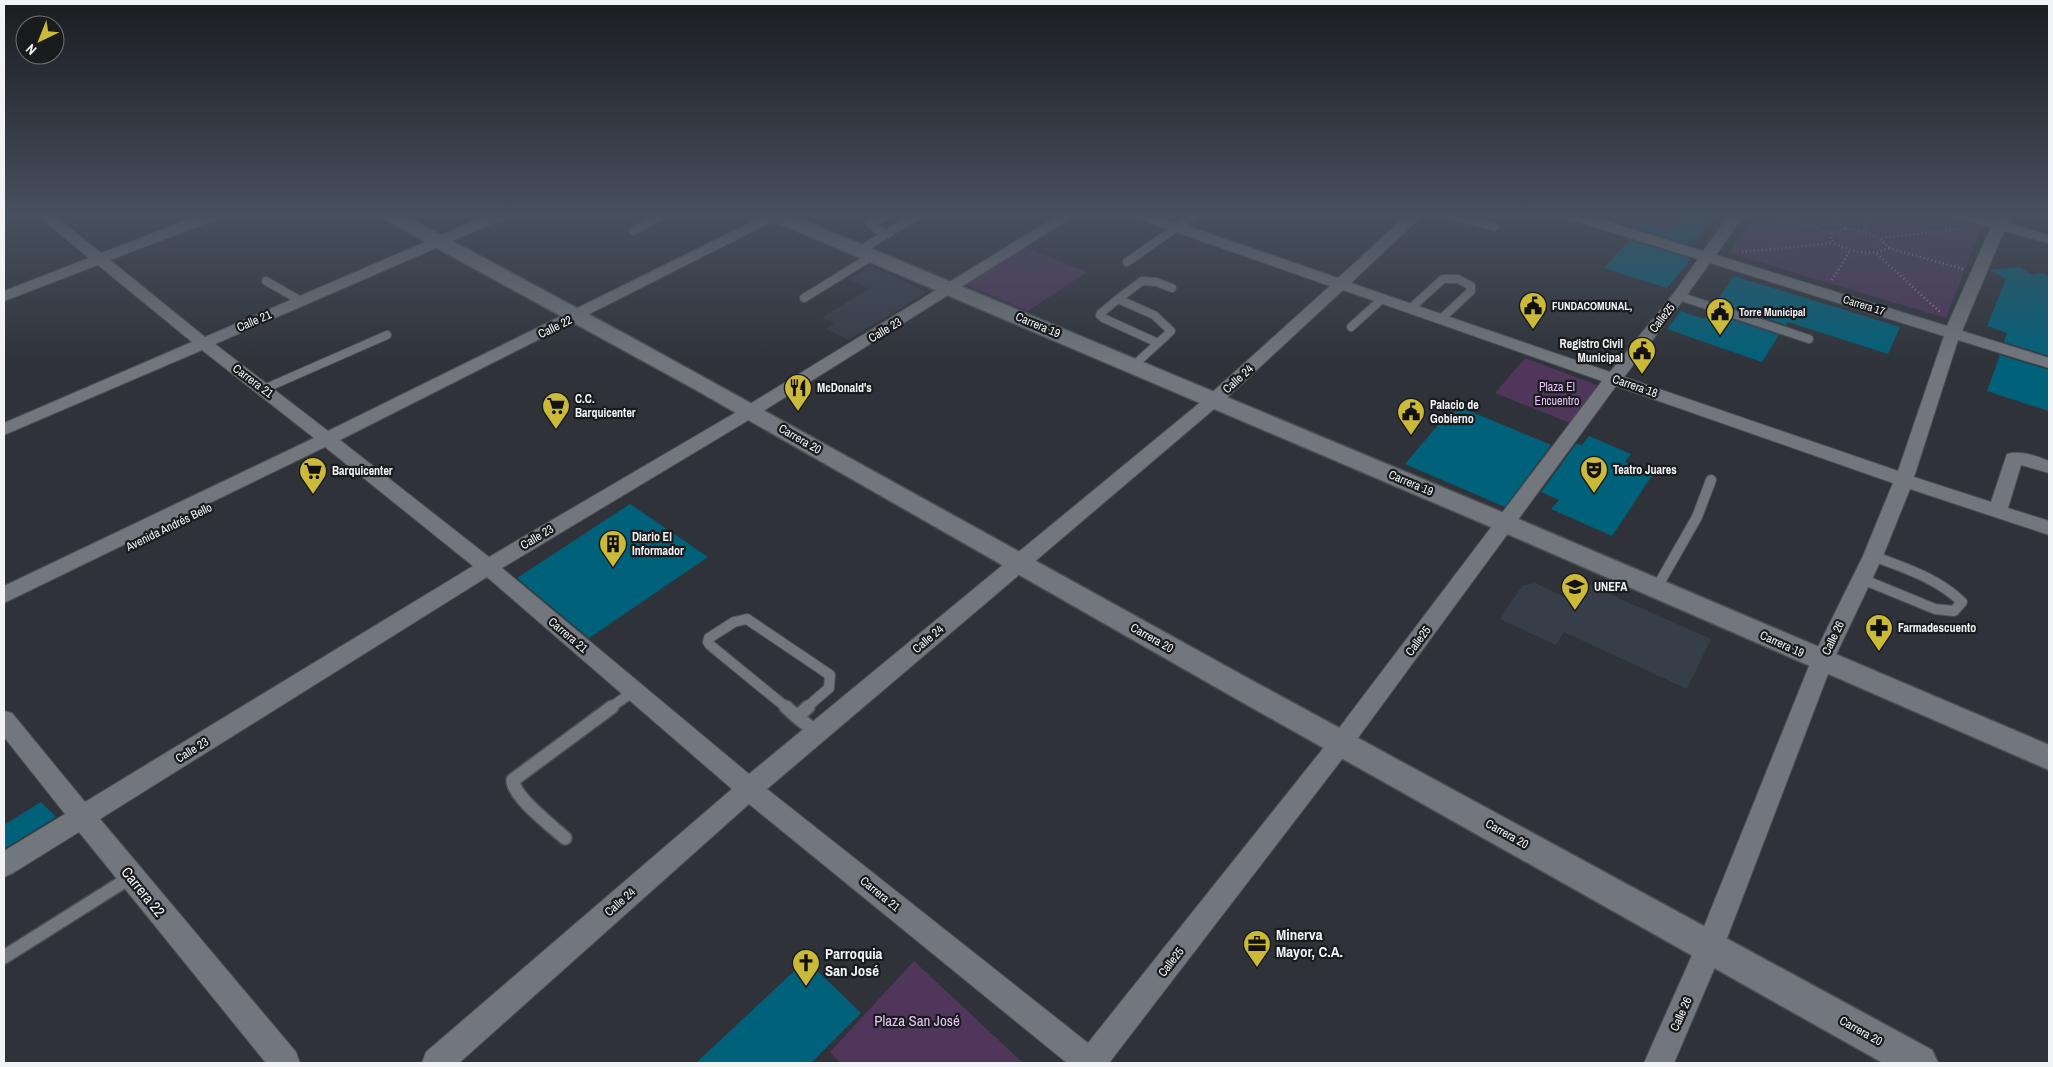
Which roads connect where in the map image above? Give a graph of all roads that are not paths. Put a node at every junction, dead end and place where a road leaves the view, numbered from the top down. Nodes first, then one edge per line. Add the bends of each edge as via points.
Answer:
1 (90, 263) edge
2 (105, 263) edge
3 (392, 263) edge
4 (479, 263) edge
5 (681, 263) edge
6 (853, 263) edge
7 (889, 263) edge
8 (993, 263) edge
9 (1281, 263) edge
10 (1365, 263) edge
11 (1703, 263) edge
12 (1728, 263) edge
13 (1980, 263) edge
14 (266, 281) dead end
15 (1341, 285) junction
16 (1172, 288) dead end
17 (952, 289) junction
18 (4, 296) edge
19 (1679, 296) junction
20 (804, 298) dead end
21 (1118, 299) junction
22 (1382, 299) junction
23 (301, 301) junction
24 (1411, 308) junction
25 (578, 316) junction
26 (1441, 319) junction
27 (1949, 325) junction
28 (1351, 328) dead end
29 (387, 335) dead end
30 (1809, 340) dead end
31 (203, 343) junction
32 (1158, 343) junction
33 (2049, 362) edge
34 (1133, 366) junction
35 (1613, 379) junction
36 (264, 389) junction
37 (1214, 400) junction
38 (751, 411) junction
39 (4, 430) edge
40 (330, 443) junction
41 (2049, 467) edge
42 (1710, 480) dead end
43 (1904, 480) junction
44 (1998, 510) junction
45 (1507, 524) junction
46 (2049, 528) edge
47 (1873, 556) junction
48 (1018, 564) junction
49 (488, 567) junction
50 (1862, 578) junction
51 (1656, 588) junction
52 (4, 595) edge
53 (4, 608) edge
54 (1822, 661) junction
55 (634, 691) junction
56 (797, 717) junction
57 (4, 720) edge
58 (816, 732) junction
59 (1342, 743) junction
60 (2049, 758) edge
61 (749, 789) junction
62 (84, 817) junction
63 (565, 838) dead end
64 (4, 864) edge
65 (131, 878) junction
66 (1710, 946) junction
67 (4, 957) edge
68 (285, 1063) edge
69 (437, 1063) edge
70 (1091, 1063) edge
71 (1659, 1063) edge
72 (1919, 1063) edge

1 - 18 street
2 - 31 street, Carrera 21
3 - 23 street, Calle 21
4 - 25 street, Carrera 20
5 - 25 street, Calle 22
6 - 20 lane
7 - 17 street, Carrera 19
8 - 17 street, Calle 23
9 - 15 street, Carrera 18
10 - 15 street, Calle 24
11 - 19 street, Calle25
12 - 27 street, Carrera 17
13 - 27 street, Calle 26
14 - 23 lane
15 - 22 street, Carrera 18
15 - 37 street, Calle 24
16 - 21 lane via 1142,281
17 - 34 street, Carrera 19
17 - 38 street, Calle 23
19 - 30 lane
19 - 35 street, Calle25
21 - 32 lane via 1162,319 1171,331
21 - 32 lane via 1100,315
22 - 24 street, Carrera 18
22 - 28 lane
23 - 31 street, Calle 21
24 - 26 street, Carrera 18
24 - 26 lane via 1443,279 1459,278 1471,286 1471,291
25 - 38 street, Carrera 20
25 - 40 street, Calle 22
26 - 35 street, Carrera 18
27 - 33 street, Carrera 17
27 - 43 street, Calle 26
29 - 36 lane
31 - 36 street, Carrera 21
31 - 39 street, Calle 21
32 - 34 lane
34 - 37 street, Carrera 19
35 - 43 street, Carrera 18
35 - 45 street, Calle25
36 - 40 street, Carrera 21
37 - 45 street, Carrera 19
37 - 48 street, Calle 24
38 - 48 street, Carrera 20
38 - 49 street, Calle 23
40 - 49 street, Carrera 21
40 - 52 street, Avenida Andrés Bello
40 - 53 street, Avenida Andrés Bello
41 - 44 street via 2014,458
42 - 51 lane via 1697,517
43 - 44 street, Carrera 18
43 - 47 street, Calle 26
44 - 46 street, Carrera 18
45 - 51 street, Carrera 19
45 - 59 street, Calle25
47 - 50 street, Calle 26
47 - 50 lane via 1934,582 1962,602 1954,611 1947,612
48 - 58 street, Calle 24
48 - 59 street, Carrera 20
49 - 55 street, Carrera 21
49 - 62 street, Calle 23
50 - 54 street, Calle 26
51 - 54 street, Carrera 19
54 - 60 street, Carrera 19
54 - 66 street, Calle 26
55 - 61 street, Carrera 21
55 - 63 lane via 513,780 519,795
56 - 56 lane via 710,645 709,638 734,622 748,619 830,675 829,688
56 - 58 lane
57 - 62 street, Carrera 22
58 - 61 street, Calle 24
59 - 66 street, Carrera 20
59 - 70 street, Calle25
61 - 69 street, Calle 24
61 - 70 street, Carrera 21
62 - 64 street, Calle 23
62 - 65 street, Carrera 22
65 - 67 lane
65 - 68 street, Carrera 22
66 - 71 street, Calle 26
66 - 72 street, Carrera 20

